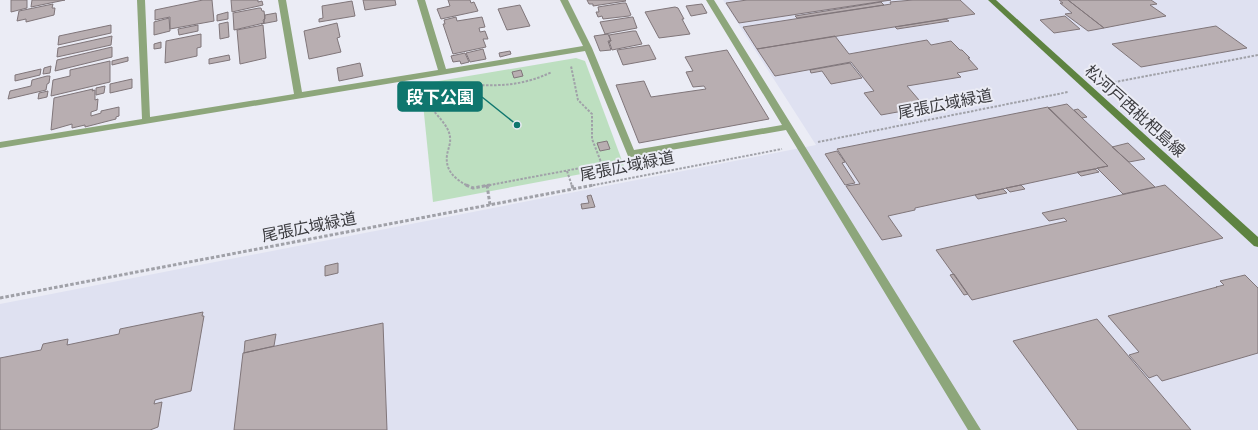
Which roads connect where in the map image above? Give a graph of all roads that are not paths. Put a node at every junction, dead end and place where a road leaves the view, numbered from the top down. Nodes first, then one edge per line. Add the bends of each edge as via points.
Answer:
1 (141, 0) edge
2 (282, 0) edge
3 (421, 0) edge
4 (564, 0) edge
5 (710, 0) edge
6 (992, 0) edge
7 (588, 48) junction
8 (443, 72) junction
9 (298, 95) junction
10 (146, 120) junction
11 (787, 127) junction
12 (0, 145) edge
13 (1258, 243) edge
14 (975, 430) edge

1 - 10 street
2 - 9 street
3 - 8 street
4 - 7 street
5 - 11 street
6 - 13 main road, 松河戸西枇杷島線
7 - 8 street
7 - 11 street via 631,154
8 - 9 street
9 - 10 street
10 - 12 street
11 - 14 street

